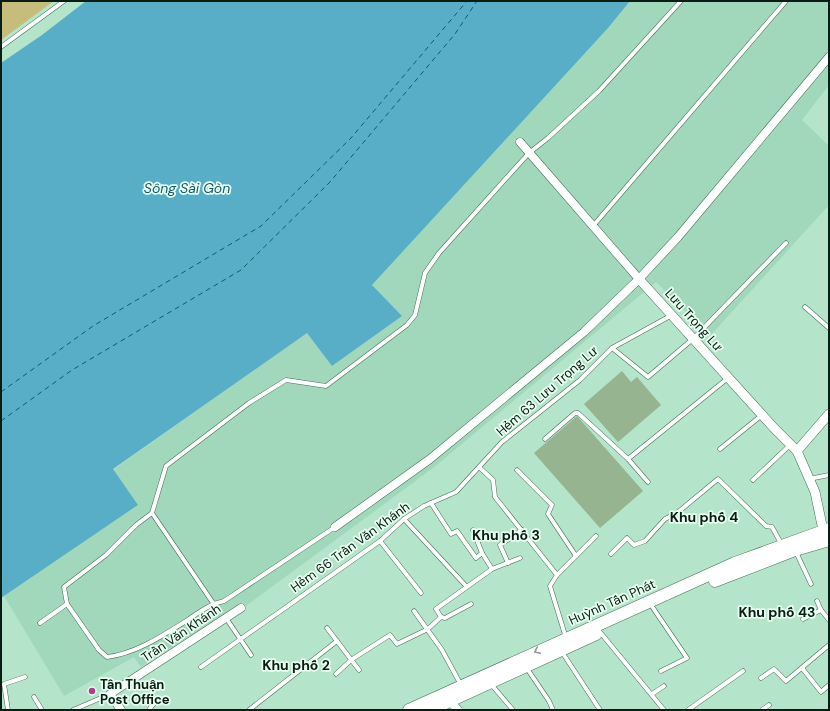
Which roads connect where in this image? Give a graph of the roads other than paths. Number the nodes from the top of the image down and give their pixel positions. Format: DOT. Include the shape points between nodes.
graph roads {
  1 [pos="64,1"];
  2 [pos="681,1"];
  3 [pos="786,1"];
  4 [pos="1,47"];
  5 [pos="829,57"];
  6 [pos="520,142"];
  7 [pos="529,153"];
  8 [pos="593,226"];
  9 [pos="786,243"];
  10 [pos="640,279"];
  11 [pos="805,307"];
  12 [pos="672,314"];
  13 [pos="829,328"];
  14 [pos="694,338"];
  15 [pos="612,348"];
  16 [pos="729,377"];
  17 [pos="829,414"];
  18 [pos="762,415"];
  19 [pos="545,439"];
  20 [pos="793,448"];
  21 [pos="720,449"];
  22 [pos="628,459"];
  23 [pos="479,467"];
  24 [pos="517,470"];
  25 [pos="829,475"];
  26 [pos="753,480"];
  27 [pos="809,480"];
  28 [pos="648,482"];
  29 [pos="456,492"];
  30 [pos="431,503"];
  31 [pos="152,513"];
  32 [pos="404,519"];
  33 [pos="335,527"];
  34 [pos="473,530"];
  35 [pos="522,530"];
  36 [pos="826,535"];
  37 [pos="596,536"];
  38 [pos="380,541"];
  39 [pos="789,545"];
  40 [pos="482,553"];
  41 [pos="611,554"];
  42 [pos="576,556"];
  43 [pos="520,558"];
  44 [pos="508,563"];
  45 [pos="492,569"];
  46 [pos="557,575"];
  47 [pos="812,584"];
  48 [pos="466,586"];
  49 [pos="422,593"];
  50 [pos="817,601"];
  51 [pos="213,603"];
  52 [pos="67,604"];
  53 [pos="471,604"];
  54 [pos="241,608"];
  55 [pos="653,608"];
  56 [pos="821,610"];
  57 [pos="414,611"];
  58 [pos="441,617"];
  59 [pos="226,618"];
  60 [pos="803,619"];
  61 [pos="829,620"];
  62 [pos="40,623"];
  63 [pos="327,628"];
  64 [pos="428,629"];
  65 [pos="598,629"];
  66 [pos="566,638"];
  67 [pos="240,639"];
  68 [pos="337,641"];
  69 [pos="829,645"];
  70 [pos="561,650"];
  71 [pos="251,655"];
  72 [pos="351,660"];
  73 [pos="201,666"];
  74 [pos="526,666"];
  75 [pos="802,668"];
  76 [pos="359,670"];
  77 [pos="660,671"];
  78 [pos="743,671"];
  79 [pos="336,674"];
  80 [pos="25,677"];
  81 [pos="761,678"];
  82 [pos="490,683"];
  83 [pos="829,685"];
  84 [pos="664,686"];
  85 [pos="468,688"];
  86 [pos="110,694"];
  87 [pos="652,694"];
  88 [pos="34,697"];
  89 [pos="1,700"];
  90 [pos="7,700"];
  91 [pos="155,702"];
  92 [pos="769,704"];
  93 [pos="454,705"];
  94 [pos="8,710"];
  95 [pos="42,710"];
  96 [pos="76,710"];
  97 [pos="121,710"];
  98 [pos="149,710"];
  99 [pos="249,710"];
  100 [pos="409,710"];
  101 [pos="430,710"];
  102 [pos="513,710"];
  103 [pos="553,710"];
  104 [pos="600,710"];
  105 [pos="664,710"];
  106 [pos="688,710"];
  107 [pos="762,710"];
  1 -- 4 [label="lane"];
  2 -- 7 [label="lane" via="599,91"];
  3 -- 8 [label="lane"];
  5 -- 10 [label="street"];
  6 -- 7 [label="street, Lưu Trọng Lư"];
  7 -- 8 [label="street, Lưu Trọng Lư"];
  7 -- 31 [label="lane" via="425,273 415,315 408,324 326,386 286,380 249,403 166,466"];
  8 -- 10 [label="street, Lưu Trọng Lư"];
  9 -- 14 [label="lane"];
  10 -- 12 [label="street, Lưu Trọng Lư"];
  10 -- 33 [label="street" via="584,332 430,459"];
  11 -- 13 [label="lane"];
  12 -- 14 [label="street, Lưu Trọng Lư"];
  12 -- 15 [label="lane"];
  14 -- 15 [label="lane, Hẻm 63 Lưu Trọng Lư" via="648,378"];
  14 -- 16 [label="street, Lưu Trọng Lư"];
  15 -- 23 [label="lane, Hẻm 63 Lưu Trọng Lư" via="580,380 502,442"];
  16 -- 18 [label="street, Lưu Trọng Lư"];
  16 -- 22 [label="lane"];
  17 -- 20 [label="street"];
  18 -- 20 [label="street, Lưu Trọng Lư"];
  18 -- 21 [label="lane"];
  19 -- 22 [label="lane" via="578,413"];
  20 -- 26 [label="lane"];
  20 -- 27 [label="street, Lưu Trọng Lư"];
  22 -- 28 [label="lane"];
  23 -- 29 [label="lane, Hẻm 63 Lưu Trọng Lư"];
  23 -- 35 [label="lane" via="493,480 495,497"];
  24 -- 42 [label="lane" via="552,505 548,514"];
  25 -- 27 [label="lane"];
  27 -- 36 [label="street, Lưu Trọng Lư" via="815,492"];
  29 -- 30 [label="lane, Hẻm 66 Trần Văn Khánh"];
  30 -- 32 [label="lane, Hẻm 66 Trần Văn Khánh"];
  30 -- 40 [label="lane" via="451,534 457,531 476,558"];
  31 -- 51 [label="lane"];
  31 -- 52 [label="lane" via="106,555 64,587"];
  32 -- 38 [label="lane, Hẻm 66 Trần Văn Khánh"];
  32 -- 48 [label="lane"];
  33 -- 51 [label="lane" via="224,601"];
  34 -- 40 [label="lane"];
  35 -- 44 [label="lane" via="500,545"];
  35 -- 46 [label="lane"];
  36 -- 39 [label="main road, Huỳnh Tấn Phát"];
  37 -- 42 [label="lane"];
  38 -- 49 [label="lane"];
  38 -- 67 [label="lane, Hẻm 66 Trần Văn Khánh"];
  39 -- 41 [label="lane" via="718,479 677,513 665,519 645,541 634,545 627,538"];
  39 -- 47 [label="lane"];
  39 -- 55 [label="main road, Huỳnh Tấn Phát" via="736,572"];
  39 -- 65 [label="main road, Huỳnh Tấn Phát" via="735,563"];
  40 -- 45 [label="lane"];
  42 -- 46 [label="lane"];
  43 -- 44 [label="lane"];
  44 -- 45 [label="lane"];
  45 -- 48 [label="lane"];
  46 -- 66 [label="lane" via="550,586"];
  48 -- 58 [label="lane" via="436,609"];
  50 -- 56 [label="lane"];
  51 -- 52 [label="lane" via="170,631 123,655 107,657 99,650"];
  52 -- 62 [label="lane"];
  53 -- 58 [label="lane" via="445,618"];
  54 -- 59 [label="street, Trần Văn Khánh"];
  55 -- 65 [label="main road, Huỳnh Tấn Phát"];
  55 -- 77 [label="lane" via="687,658"];
  56 -- 60 [label="lane"];
  56 -- 61 [label="lane"];
  57 -- 64 [label="lane"];
  58 -- 64 [label="lane"];
  59 -- 67 [label="lane"];
  59 -- 86 [label="street, Trần Văn Khánh"];
  63 -- 68 [label="lane"];
  64 -- 72 [label="lane" via="397,644 390,635"];
  64 -- 85 [label="lane"];
  65 -- 66 [label="main road, Huỳnh Tấn Phát"];
  65 -- 70 [label="main road, Huỳnh Tấn Phát"];
  65 -- 87 [label="lane"];
  66 -- 85 [label="main road, Huỳnh Tấn Phát, one-way"];
  67 -- 71 [label="lane"];
  67 -- 73 [label="lane, Hẻm 66 Trần Văn Khánh"];
  68 -- 72 [label="lane"];
  68 -- 99 [label="lane"];
  69 -- 75 [label="lane"];
  70 -- 74 [label="main road, Huỳnh Tấn Phát"];
  70 -- 104 [label="lane"];
  72 -- 76 [label="lane"];
  72 -- 79 [label="lane"];
  74 -- 82 [label="main road, Huỳnh Tấn Phát"];
  74 -- 103 [label="lane"];
  75 -- 81 [label="lane" via="786,681 774,668"];
  75 -- 83 [label="lane" via="821,692"];
  78 -- 106 [label="lane"];
  80 -- 90 [label="lane" via="4,684"];
  82 -- 85 [label="main road, Huỳnh Tấn Phát"];
  82 -- 102 [label="lane"];
  84 -- 87 [label="lane"];
  85 -- 93 [label="main road, Huỳnh Tấn Phát"];
  85 -- 100 [label="main road, Huỳnh Tấn Phát"];
  86 -- 96 [label="lane"];
  86 -- 97 [label="street"];
  87 -- 105 [label="lane"];
  88 -- 95 [label="lane"];
  89 -- 90 [label="lane"];
  90 -- 94 [label="lane"];
  91 -- 98 [label="lane"];
  92 -- 107 [label="lane"];
  93 -- 101 [label="main road, Huỳnh Tấn Phát"];
}
